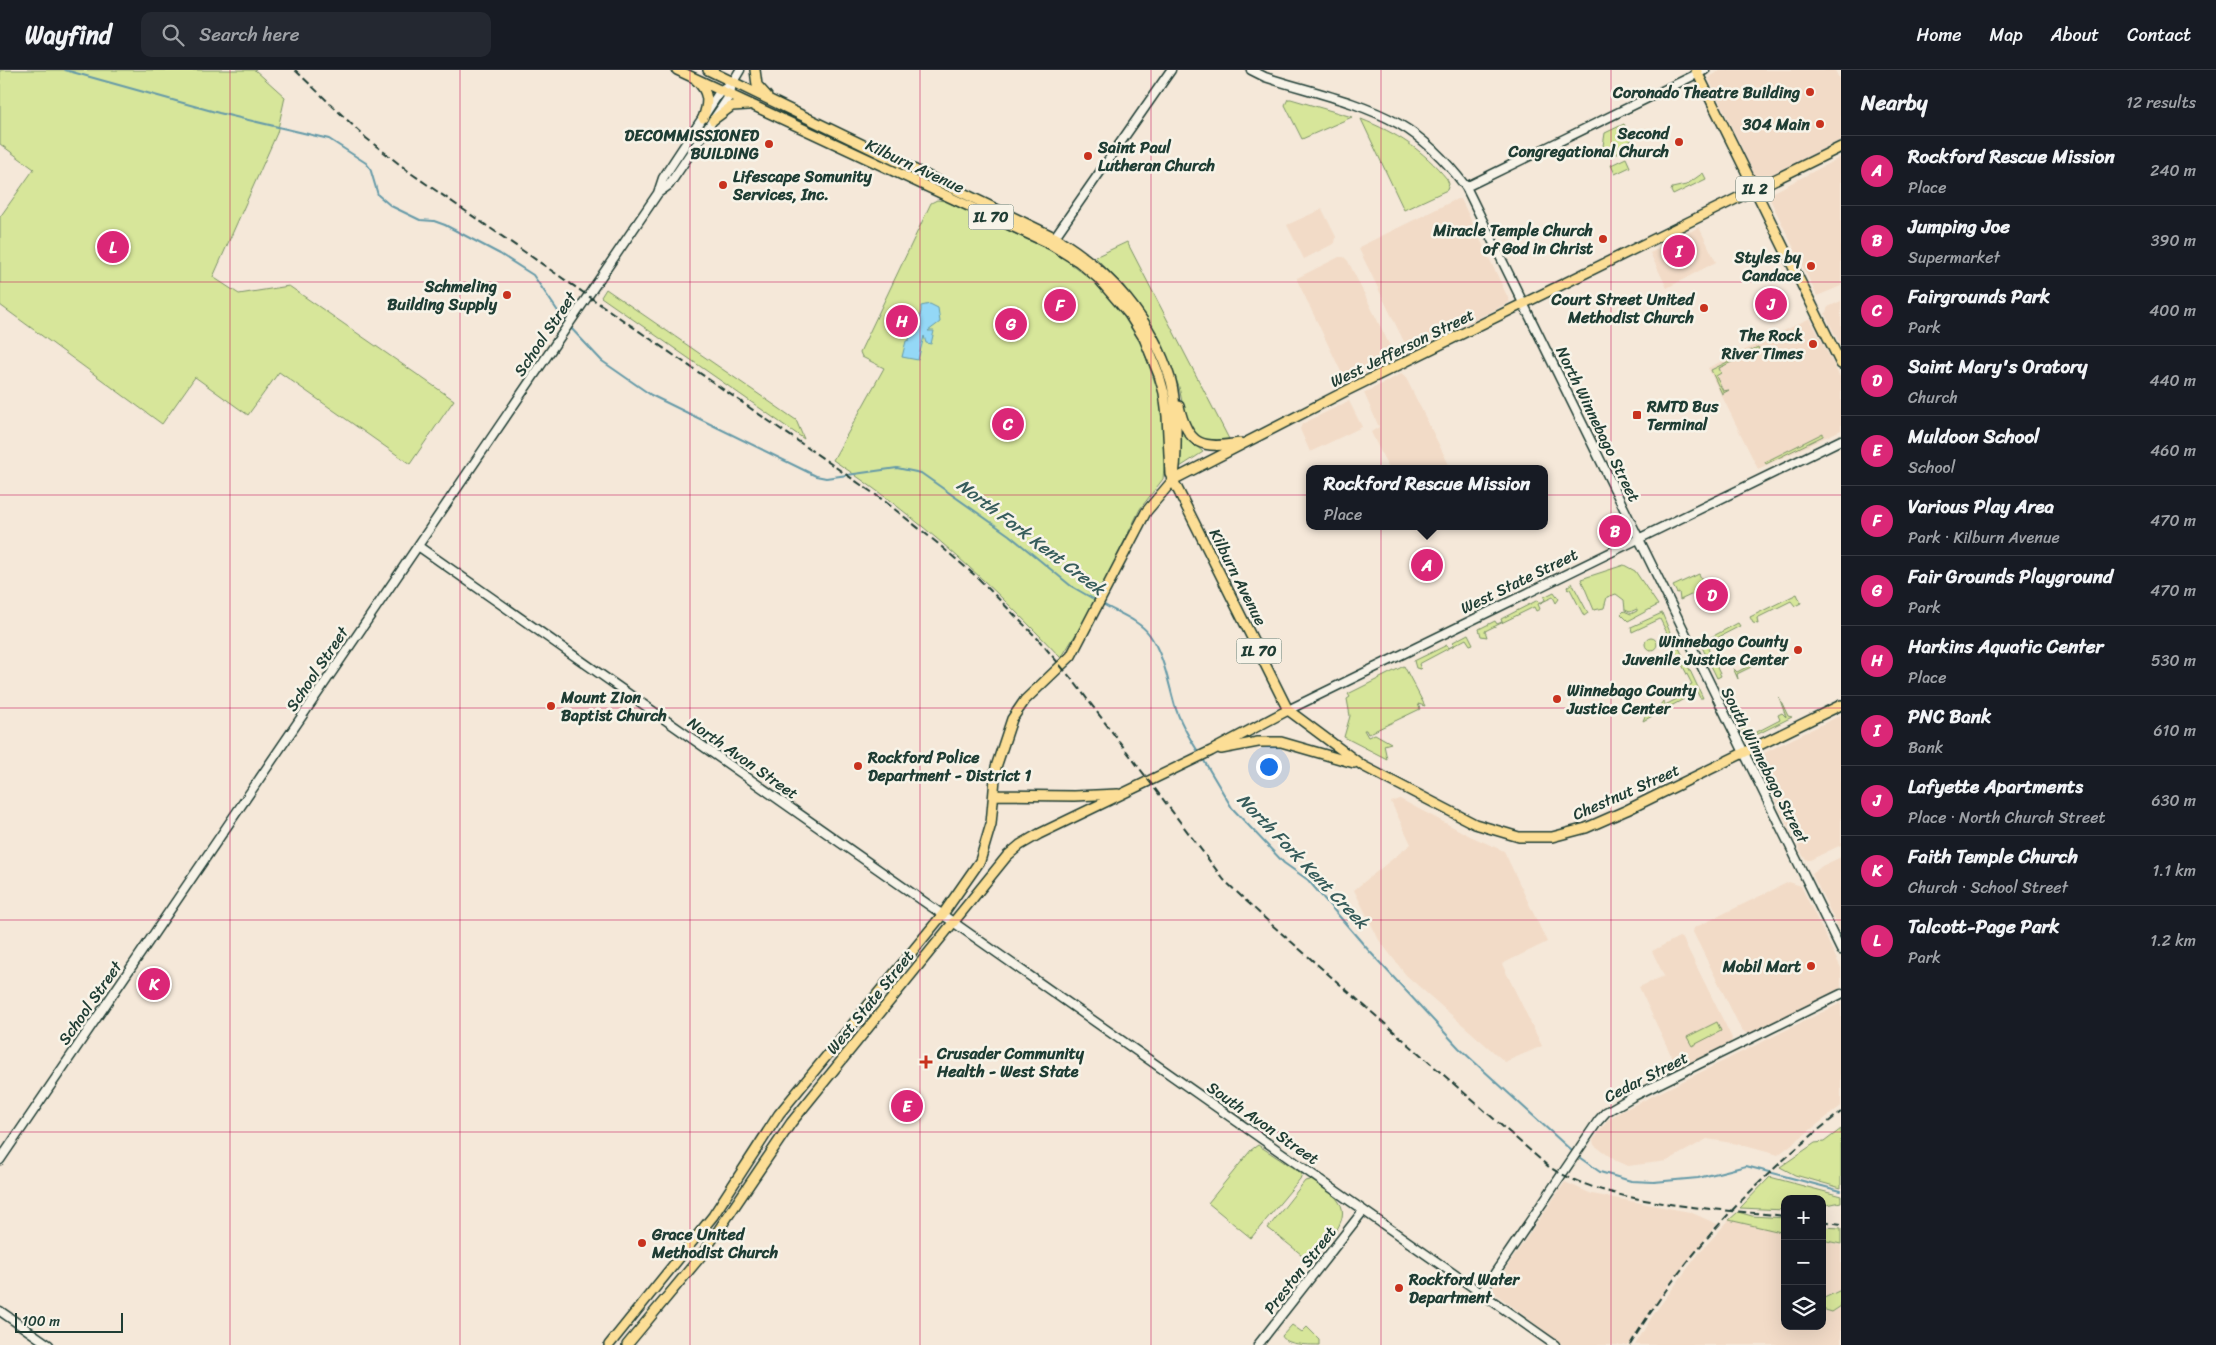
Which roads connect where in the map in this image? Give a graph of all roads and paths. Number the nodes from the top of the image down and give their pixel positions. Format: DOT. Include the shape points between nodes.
graph roads {
  1 [pos="677,70"];
  2 [pos="708,70"];
  3 [pos="740,70"];
  4 [pos="755,70"];
  5 [pos="1171,70"];
  6 [pos="1251,70"];
  7 [pos="1700,71"];
  8 [pos="692,77"];
  9 [pos="733,82"];
  10 [pos="721,90"];
  11 [pos="730,95"];
  12 [pos="773,101"];
  13 [pos="755,107"];
  14 [pos="703,118"];
  15 [pos="713,120"];
  16 [pos="1841,148"];
  17 [pos="1466,187"];
  18 [pos="1756,190"];
  19 [pos="658,193"];
  20 [pos="1052,241"];
  21 [pos="1525,304"];
  22 [pos="1841,364"];
  23 [pos="1172,383"];
  24 [pos="1841,440"];
  25 [pos="1250,441"];
  26 [pos="1173,480"];
  27 [pos="1637,539"];
  28 [pos="418,546"];
  29 [pos="1841,706"];
  30 [pos="1288,710"];
  31 [pos="1207,753"];
  32 [pos="1743,755"];
  33 [pos="1363,766"];
  34 [pos="1417,792"];
  35 [pos="1121,794"];
  36 [pos="995,795"];
  37 [pos="943,914"];
  38 [pos="955,922"];
  39 [pos="1841,950"];
  40 [pos="1841,994"];
  41 [pos="0,1160"];
  42 [pos="1363,1211"];
  43 [pos="1482,1292"];
  44 [pos="0,1311"];
  45 [pos="49,1345"];
  46 [pos="609,1345"];
  47 [pos="627,1345"];
  48 [pos="1258,1345"];
  49 [pos="1555,1345"];
  1 -- 8 [label="main road, Kilburn Avenue / IL 70"];
  2 -- 9 [label="main road, Kilburn Avenue / IL 70"];
  3 -- 9 [label="main road"];
  4 -- 12 [label="main road" via="757,85"];
  5 -- 20 [label="main road"];
  6 -- 17 [label="main road, North Winnebago Street" via="1399,124 1438,155"];
  7 -- 17 [label="main road"];
  7 -- 18 [label="main road, IL 2"];
  8 -- 10 [label="main road, Kilburn Avenue / IL 70"];
  8 -- 14 [label="main road" via="707,94"];
  9 -- 10 [label="main road"];
  9 -- 11 [label="main road, School Street"];
  9 -- 12 [label="main road, Kilburn Avenue / IL 70"];
  10 -- 11 [label="main road, Kilburn Avenue / IL 70"];
  10 -- 14 [label="main road, School Street"];
  11 -- 13 [label="main road, Kilburn Avenue / IL 70"];
  11 -- 15 [label="main road, School Street"];
  12 -- 20 [label="main road, Kilburn Avenue / IL 70"];
  13 -- 15 [label="main road" via="732,106"];
  13 -- 20 [label="main road, Kilburn Avenue / IL 70"];
  14 -- 19 [label="main road, School Street" via="664,178"];
  15 -- 19 [label="main road, School Street" via="669,184"];
  16 -- 18 [label="main road, West Jefferson Street"];
  17 -- 21 [label="main road, North Winnebago Street"];
  18 -- 21 [label="main road, West Jefferson Street"];
  18 -- 22 [label="main road, IL 2"];
  19 -- 28 [label="main road, School Street"];
  20 -- 23 [label="main road, Kilburn Avenue / IL 70" via="1090,260 1130,302 1157,345"];
  20 -- 26 [label="main road, Kilburn Avenue / IL 70" via="1098,278 1129,314 1144,338 1164,393 1168,463"];
  21 -- 25 [label="main road, West Jefferson Street"];
  21 -- 27 [label="main road, North Winnebago Street"];
  23 -- 25 [label="main road" via="1186,431 1192,438 1204,445 1216,446"];
  23 -- 26 [label="main road, Kilburn Avenue / IL 70" via="1176,438"];
  24 -- 27 [label="main road, West State Street"];
  25 -- 26 [label="main road, West Jefferson Street"];
  26 -- 30 [label="main road, Kilburn Avenue / IL 70"];
  26 -- 36 [label="main road, West Jefferson Street" via="1146,512 1071,656 1026,700 1012,719 996,767"];
  27 -- 30 [label="main road, West State Street"];
  27 -- 32 [label="main road, South Winnebago Street"];
  28 -- 37 [label="main road, North Avon Street"];
  28 -- 41 [label="main road, School Street"];
  29 -- 32 [label="main road, Chestnut Street"];
  30 -- 31 [label="main road, West State Street"];
  30 -- 33 [label="main road, Kilburn Avenue"];
  31 -- 33 [label="main road" via="1258,742 1281,742"];
  31 -- 35 [label="main road, West State Street"];
  32 -- 34 [label="main road, Chestnut Street" via="1586,828 1552,837 1519,837 1475,824"];
  32 -- 39 [label="main road, South Winnebago Street"];
  33 -- 34 [label="main road, Kilburn Avenue"];
  35 -- 36 [label="main road"];
  35 -- 38 [label="main road, West State Street" via="1020,845 1007,856"];
  36 -- 37 [label="main road, West State Street" via="991,824 980,861"];
  37 -- 38 [label="main road, North Avon Street"];
  37 -- 46 [label="main road, West State Street" via="779,1114 714,1216"];
  38 -- 42 [label="main road, South Avon Street"];
  38 -- 47 [label="main road, West State Street" via="791,1123 700,1256"];
  40 -- 43 [label="main road, Cedar Street" via="1606,1112"];
  42 -- 43 [label="main road, South Avon Street"];
  42 -- 48 [label="main road, Preston Street"];
  43 -- 49 [label="main road, South Avon Street"];
  44 -- 45 [label="main road"];
}
